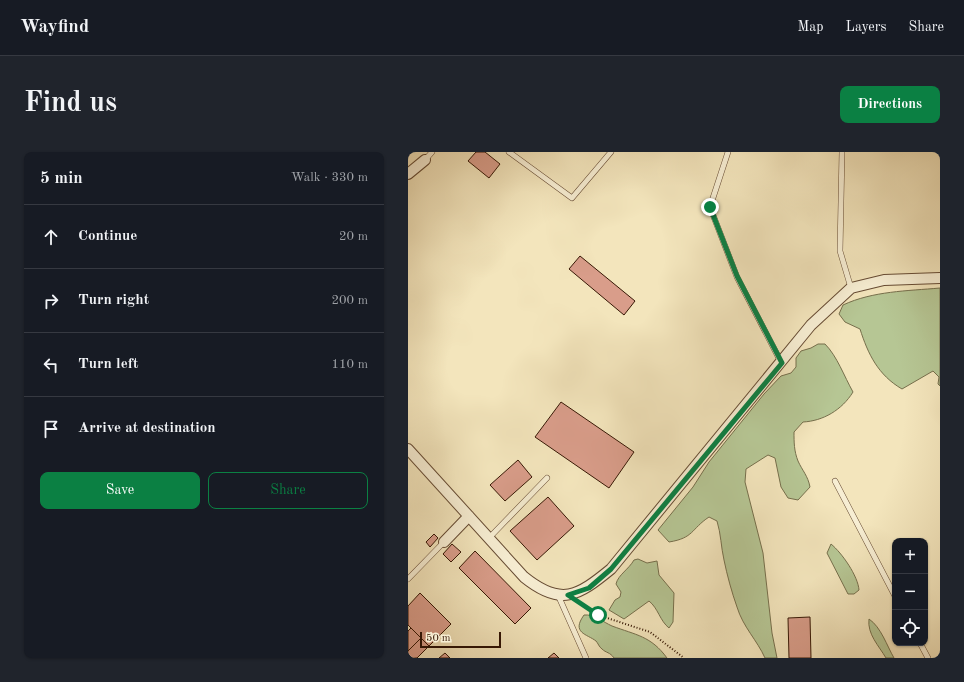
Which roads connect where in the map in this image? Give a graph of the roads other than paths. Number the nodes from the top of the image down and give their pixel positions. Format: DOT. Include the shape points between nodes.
graph roads {
  1 [pos="509,152"];
  2 [pos="611,152"];
  3 [pos="728,152"];
  4 [pos="842,152"];
  5 [pos="429,156"];
  6 [pos="408,174"];
  7 [pos="940,278"];
  8 [pos="850,288"];
  9 [pos="782,363"];
  10 [pos="408,449"];
  11 [pos="547,478"];
  12 [pos="835,481"];
  13 [pos="469,516"];
  14 [pos="489,538"];
  15 [pos="444,542"];
  16 [pos="408,579"];
  17 [pos="892,590"];
  18 [pos="563,595"];
  19 [pos="922,646"];
  20 [pos="586,658"];
  21 [pos="928,658"];
  1 -- 2 [label="lane" via="572,198"];
  3 -- 9 [label="lane" via="710,207 737,276"];
  4 -- 8 [label="lane" via="840,252"];
  5 -- 6 [label="street"];
  7 -- 8 [label="street" via="884,280"];
  8 -- 9 [label="street" via="811,325"];
  9 -- 18 [label="street" via="611,569 589,588"];
  10 -- 13 [label="street"];
  11 -- 14 [label="lane"];
  12 -- 17 [label="lane"];
  13 -- 14 [label="street"];
  13 -- 15 [label="street"];
  14 -- 18 [label="street" via="524,577 547,592"];
  15 -- 16 [label="lane"];
  18 -- 20 [label="lane"];
  19 -- 21 [label="lane"];
}
